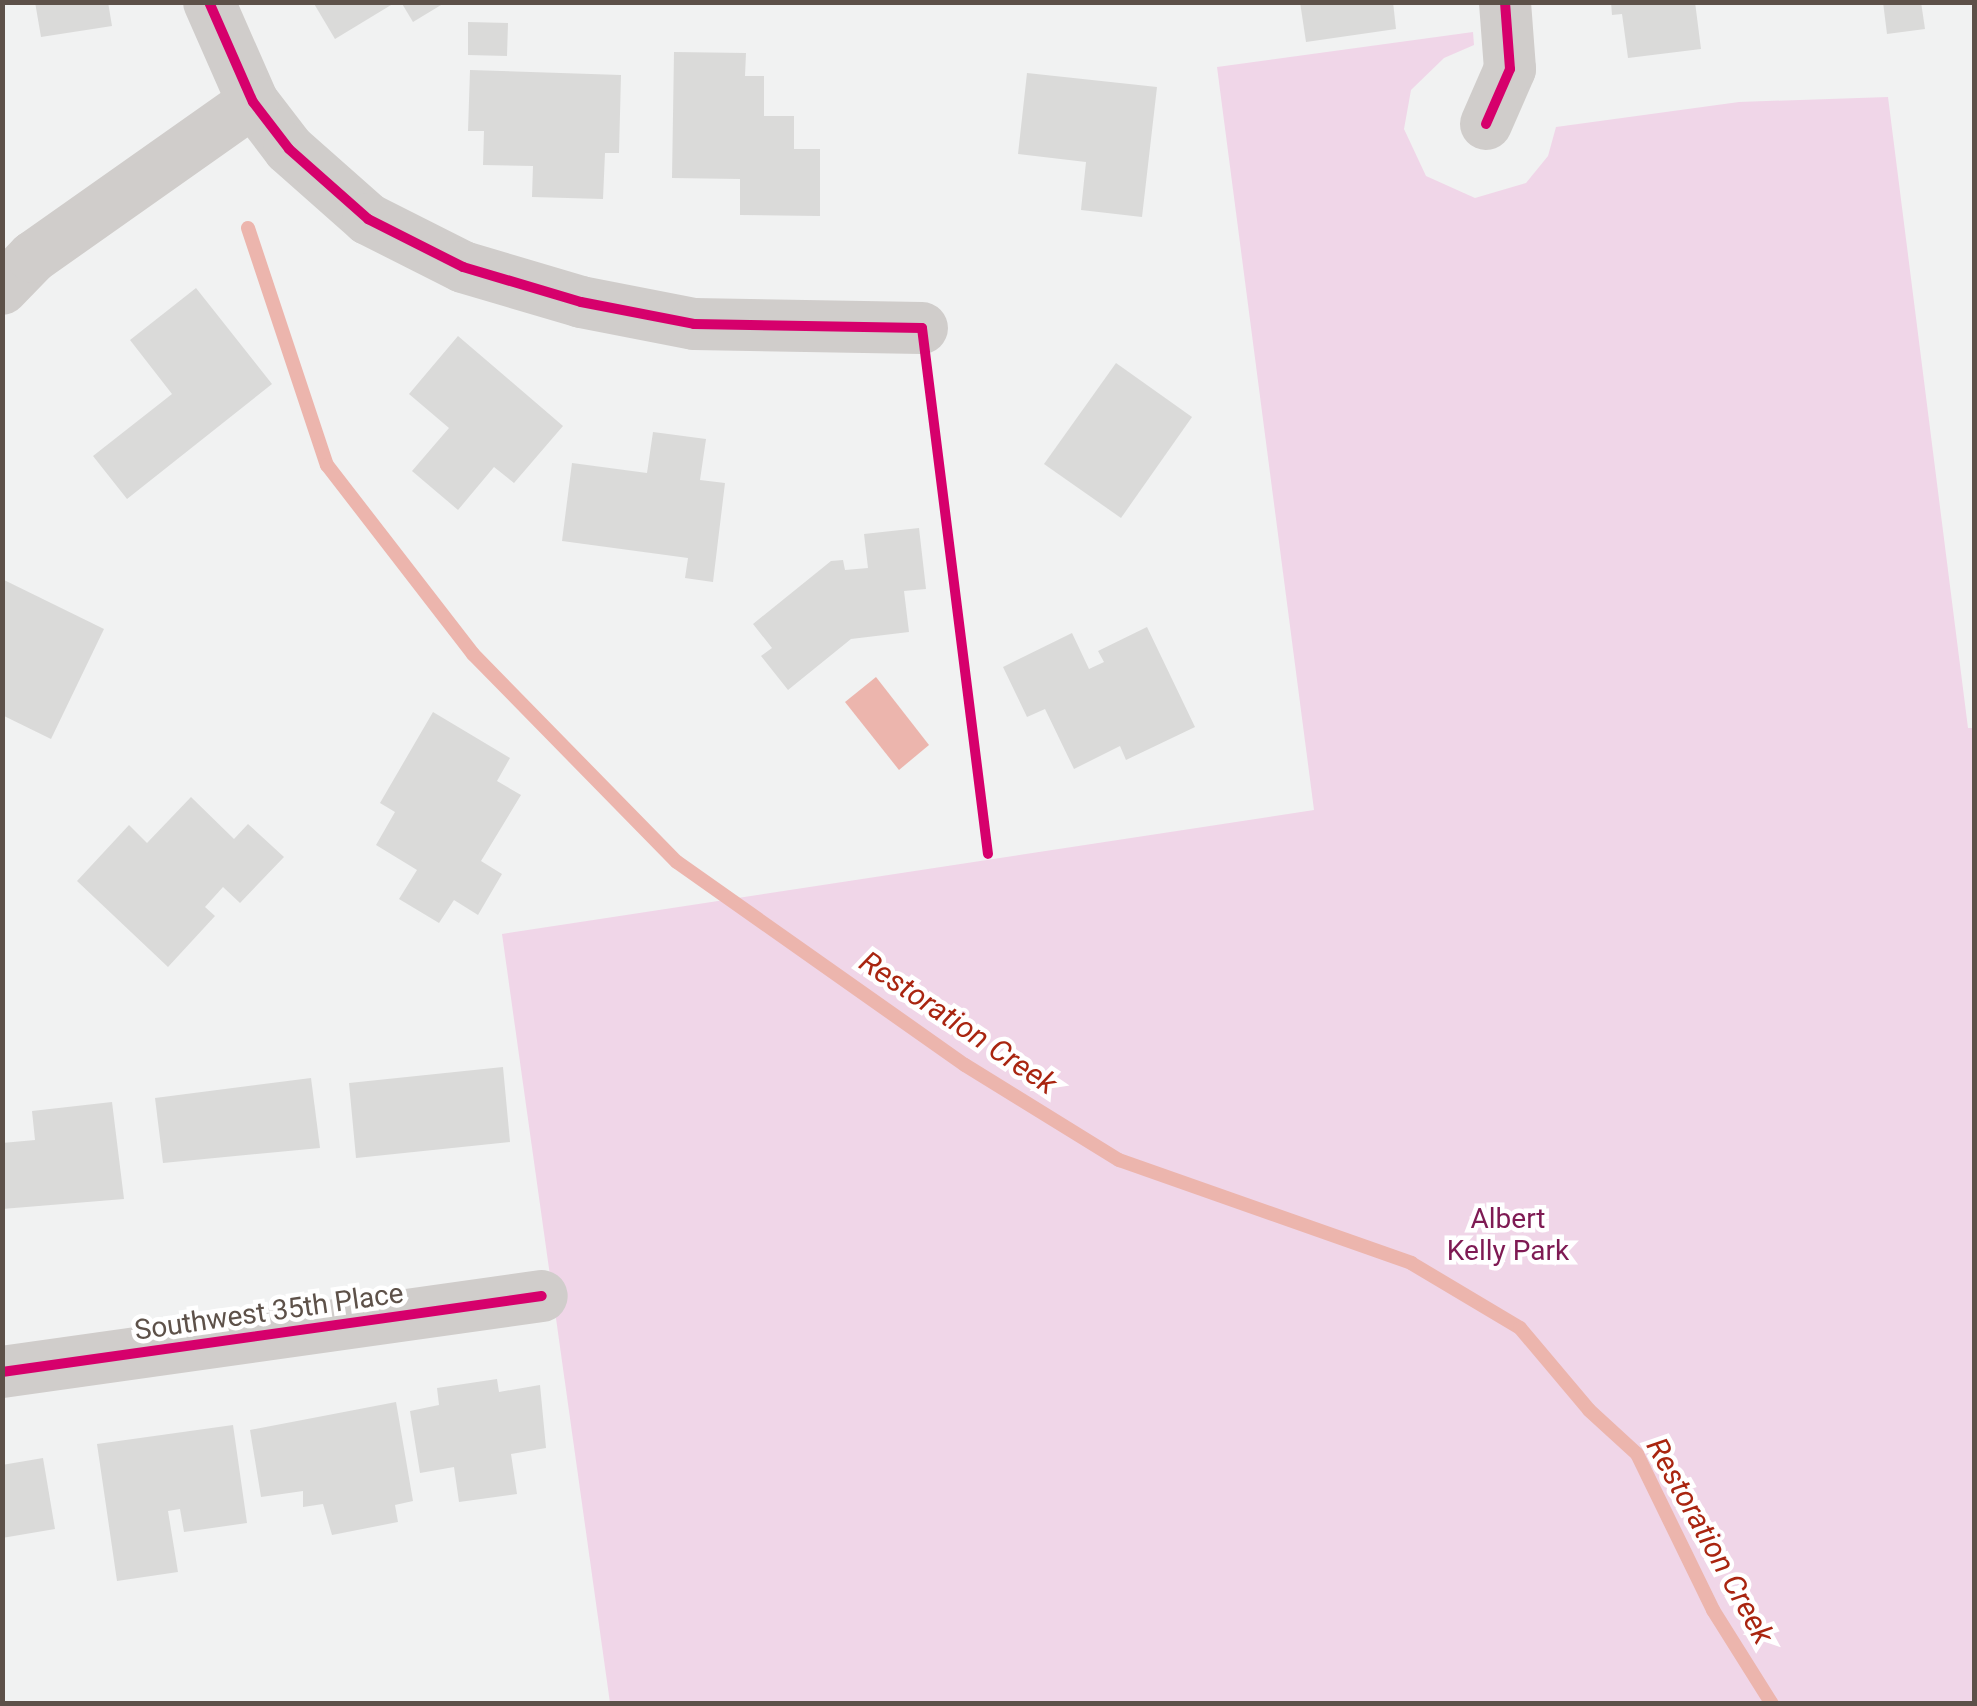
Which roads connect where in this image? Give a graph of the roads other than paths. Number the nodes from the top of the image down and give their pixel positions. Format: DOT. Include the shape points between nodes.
graph roads {
  1 [pos="209,2"];
  2 [pos="1505,2"];
  3 [pos="253,102"];
  4 [pos="1486,124"];
  5 [pos="2,289"];
  6 [pos="922,328"];
  7 [pos="542,1296"];
  8 [pos="2,1372"];
  1 -- 3 [label="street"];
  2 -- 4 [label="street" via="1510,69"];
  3 -- 5 [label="street" via="33,257"];
  3 -- 6 [label="street" via="289,149 368,219 463,267 581,302 694,324"];
  7 -- 8 [label="street, Southwest 35th Place"];
}
